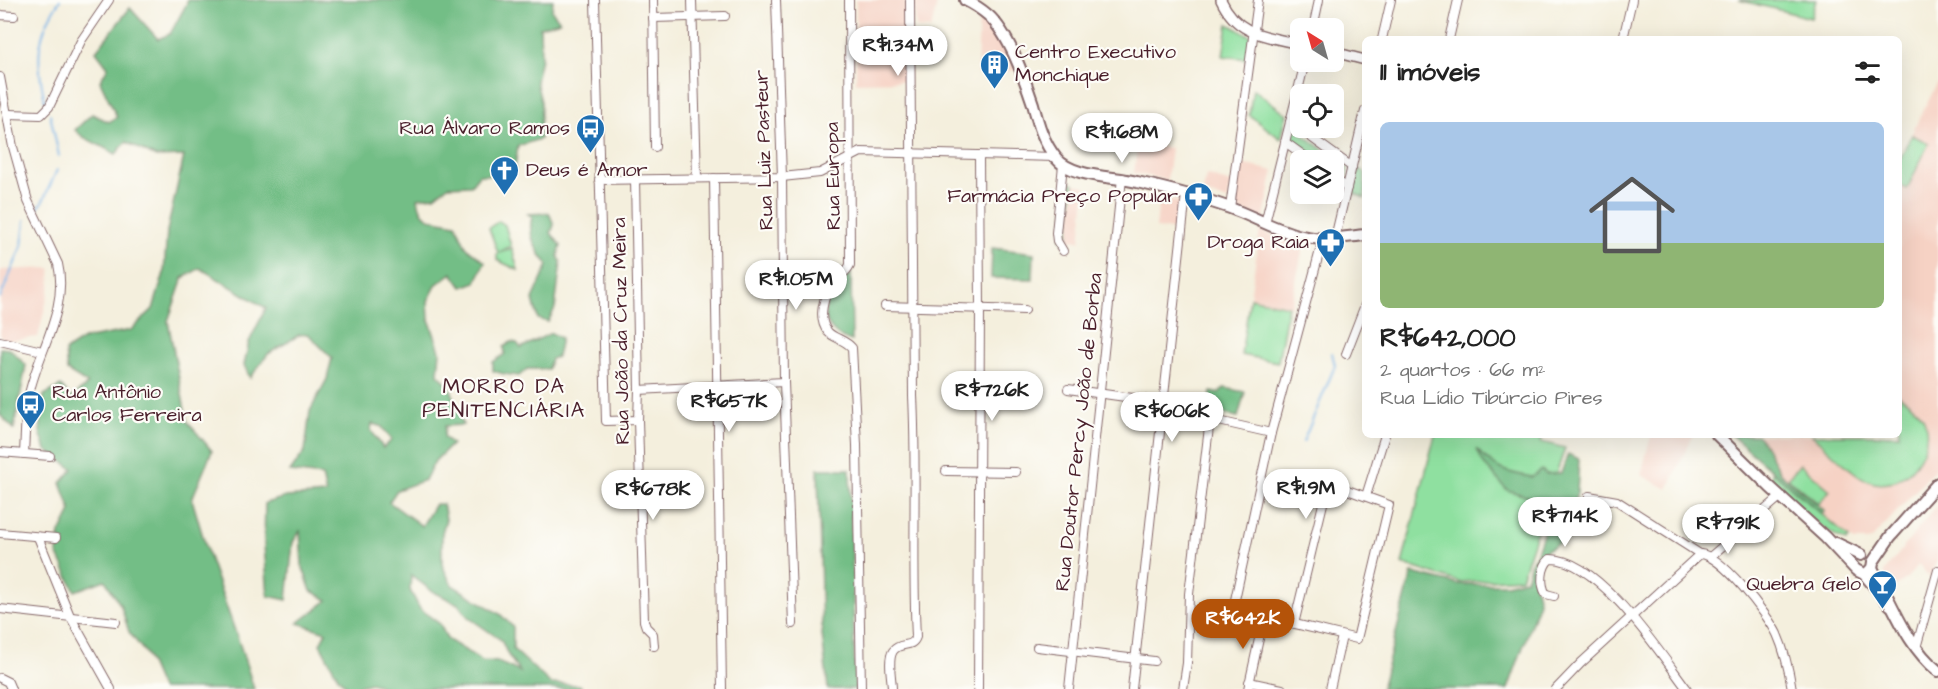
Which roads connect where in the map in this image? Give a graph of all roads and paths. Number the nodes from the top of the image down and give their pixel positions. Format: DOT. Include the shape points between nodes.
graph roads {
  1 [pos="109,0"];
  2 [pos="595,0"];
  3 [pos="653,0"];
  4 [pos="692,0"];
  5 [pos="776,0"];
  6 [pos="849,0"];
  7 [pos="910,0"];
  8 [pos="965,0"];
  9 [pos="1221,0"];
  10 [pos="1258,0"];
  11 [pos="1320,0"];
  12 [pos="1391,0"];
  13 [pos="1458,0"];
  14 [pos="1632,0"];
  15 [pos="0,15"];
  16 [pos="14,16"];
  17 [pos="725,16"];
  18 [pos="692,17"];
  19 [pos="653,18"];
  20 [pos="1316,18"];
  21 [pos="1253,33"];
  22 [pos="1383,36"];
  23 [pos="1450,36"];
  24 [pos="1624,36"];
  25 [pos="1290,42"];
  26 [pos="1344,55"];
  27 [pos="1362,59"];
  28 [pos="0,77"];
  29 [pos="8,114"];
  30 [pos="1290,122"];
  31 [pos="1362,124"];
  32 [pos="1312,138"];
  33 [pos="1285,142"];
  34 [pos="655,147"];
  35 [pos="1296,150"];
  36 [pos="912,153"];
  37 [pos="979,155"];
  38 [pos="849,157"];
  39 [pos="1059,161"];
  40 [pos="1352,167"];
  41 [pos="782,177"];
  42 [pos="697,178"];
  43 [pos="714,178"];
  44 [pos="1122,178"];
  45 [pos="635,179"];
  46 [pos="599,180"];
  47 [pos="1344,186"];
  48 [pos="1347,188"];
  49 [pos="1186,194"];
  50 [pos="1230,208"];
  51 [pos="1265,223"];
  52 [pos="1362,235"];
  53 [pos="1335,238"];
  54 [pos="1323,239"];
  55 [pos="1064,252"];
  56 [pos="885,306"];
  57 [pos="913,307"];
  58 [pos="980,309"];
  59 [pos="1025,310"];
  60 [pos="1362,313"];
  61 [pos="0,341"];
  62 [pos="42,351"];
  63 [pos="1346,354"];
  64 [pos="784,382"];
  65 [pos="716,386"];
  66 [pos="639,390"];
  67 [pos="1068,390"];
  68 [pos="1099,394"];
  69 [pos="1163,403"];
  70 [pos="1190,406"];
  71 [pos="638,420"];
  72 [pos="1271,434"];
  73 [pos="1384,438"];
  74 [pos="1720,438"];
  75 [pos="0,452"];
  76 [pos="24,454"];
  77 [pos="50,456"];
  78 [pos="946,471"];
  79 [pos="979,472"];
  80 [pos="1016,472"];
  81 [pos="1938,483"];
  82 [pos="1366,496"];
  83 [pos="1589,496"];
  84 [pos="1780,497"];
  85 [pos="0,533"];
  86 [pos="38,537"];
  87 [pos="1825,537"];
  88 [pos="56,538"];
  89 [pos="1700,554"];
  90 [pos="1710,557"];
  91 [pos="1867,563"];
  92 [pos="1938,570"];
  93 [pos="1554,596"];
  94 [pos="0,609"];
  95 [pos="70,616"];
  96 [pos="1264,616"];
  97 [pos="1633,616"];
  98 [pos="116,622"];
  99 [pos="793,624"];
  100 [pos="1294,624"];
  101 [pos="1342,636"];
  102 [pos="654,646"];
  103 [pos="1037,647"];
  104 [pos="1916,648"];
  105 [pos="1073,651"];
  106 [pos="1136,658"];
  107 [pos="1154,661"];
  108 [pos="1938,671"];
  109 [pos="0,678"];
  110 [pos="1249,685"];
  111 [pos="11,689"];
  112 [pos="111,689"];
  113 [pos="722,689"];
  114 [pos="861,689"];
  115 [pos="892,689"];
  116 [pos="978,689"];
  117 [pos="1069,689"];
  118 [pos="1132,689"];
  119 [pos="1183,689"];
  120 [pos="1282,689"];
  121 [pos="1330,689"];
  122 [pos="1556,689"];
  123 [pos="1687,689"];
  124 [pos="1792,689"];
  1 -- 29 [label="street" via="81,41 49,107 41,115"];
  2 -- 46 [label="street"];
  3 -- 19 [label="street"];
  4 -- 18 [label="street"];
  5 -- 41 [label="street, Rua Luiz Pasteur"];
  6 -- 38 [label="street, Rua Europa"];
  7 -- 36 [label="street"];
  8 -- 39 [label="main road" via="995,22 1021,71 1045,142"];
  9 -- 21 [label="street" via="1237,23"];
  10 -- 21 [label="street"];
  11 -- 20 [label="street"];
  12 -- 22 [label="street"];
  13 -- 23 [label="street"];
  14 -- 24 [label="street"];
  15 -- 16 [label="street"];
  17 -- 18 [label="street"];
  18 -- 19 [label="street"];
  18 -- 42 [label="street"];
  19 -- 34 [label="street"];
  21 -- 25 [label="street"];
  21 -- 50 [label="street"];
  26 -- 27 [label="street"];
  28 -- 29 [label="street"];
  29 -- 62 [label="street" via="28,201 60,274 58,302"];
  30 -- 33 [label="street"];
  31 -- 40 [label="street"];
  32 -- 40 [label="street"];
  33 -- 35 [label="street"];
  33 -- 51 [label="street"];
  36 -- 37 [label="street"];
  36 -- 38 [label="street" via="861,152"];
  36 -- 57 [label="street"];
  37 -- 39 [label="street"];
  37 -- 58 [label="street"];
  38 -- 41 [label="street" via="820,173"];
  38 -- 114 [label="street, Rua Europa" via="850,265 829,289 822,316 828,331 852,348"];
  39 -- 44 [label="main road" via="1084,173"];
  39 -- 55 [label="street" via="1056,233"];
  40 -- 48 [label="street"];
  41 -- 43 [label="street"];
  41 -- 64 [label="street, Rua Luiz Pasteur"];
  42 -- 43 [label="street"];
  42 -- 45 [label="street"];
  43 -- 65 [label="street"];
  44 -- 49 [label="main road"];
  44 -- 68 [label="street, Rua Doutor Percy João de Borba"];
  45 -- 46 [label="street"];
  45 -- 66 [label="street, Rua João da Cruz Meira"];
  46 -- 71 [label="street" via="606,421"];
  47 -- 48 [label="street"];
  48 -- 53 [label="street"];
  49 -- 50 [label="main road"];
  49 -- 69 [label="street"];
  50 -- 51 [label="main road"];
  51 -- 54 [label="main road" via="1292,234"];
  52 -- 53 [label="main road"];
  53 -- 54 [label="main road"];
  54 -- 72 [label="street"];
  56 -- 57 [label="street"];
  57 -- 58 [label="street"];
  57 -- 115 [label="street" via="916,637 915,642 893,650"];
  58 -- 59 [label="street"];
  58 -- 79 [label="street"];
  60 -- 63 [label="street"];
  61 -- 62 [label="street"];
  62 -- 76 [label="street" via="28,399"];
  64 -- 65 [label="street"];
  64 -- 99 [label="street, Rua Luiz Pasteur"];
  65 -- 66 [label="street"];
  65 -- 113 [label="street"];
  66 -- 71 [label="street, Rua João da Cruz Meira"];
  67 -- 68 [label="street"];
  68 -- 69 [label="street"];
  68 -- 105 [label="street, Rua Doutor Percy João de Borba"];
  69 -- 70 [label="street"];
  69 -- 106 [label="street"];
  71 -- 102 [label="street, Rua João da Cruz Meira" via="644,616 646,627 654,634"];
  72 -- 96 [label="street" via="1233,609"];
  72 -- 119 [label="street" via="1210,419 1189,594"];
  73 -- 82 [label="street"];
  74 -- 84 [label="main road"];
  75 -- 76 [label="street"];
  76 -- 77 [label="street"];
  78 -- 79 [label="street"];
  79 -- 80 [label="street"];
  79 -- 116 [label="street"];
  81 -- 91 [label="main road"];
  82 -- 100 [label="street" via="1328,483"];
  82 -- 101 [label="street" via="1389,505 1357,639"];
  83 -- 89 [label="street" via="1617,501"];
  84 -- 87 [label="main road"];
  84 -- 90 [label="street"];
  85 -- 86 [label="street"];
  86 -- 88 [label="street"];
  86 -- 95 [label="street"];
  87 -- 91 [label="main road"];
  87 -- 91 [label="main road" via="1860,573"];
  89 -- 90 [label="street"];
  89 -- 97 [label="street"];
  90 -- 124 [label="street" via="1750,595 1771,624 1787,662"];
  91 -- 104 [label="main road"];
  92 -- 104 [label="street"];
  93 -- 97 [label="street" via="1543,589 1543,568 1550,559 1585,572"];
  94 -- 95 [label="street"];
  95 -- 98 [label="street"];
  95 -- 112 [label="street"];
  96 -- 100 [label="street"];
  96 -- 110 [label="street"];
  97 -- 122 [label="street"];
  97 -- 123 [label="street"];
  100 -- 101 [label="street"];
  101 -- 121 [label="street"];
  103 -- 105 [label="street"];
  104 -- 108 [label="main road"];
  105 -- 106 [label="street"];
  105 -- 117 [label="street, Rua Doutor Percy João de Borba"];
  106 -- 107 [label="street"];
  106 -- 118 [label="street"];
  109 -- 111 [label="street"];
  110 -- 120 [label="street"];
}
